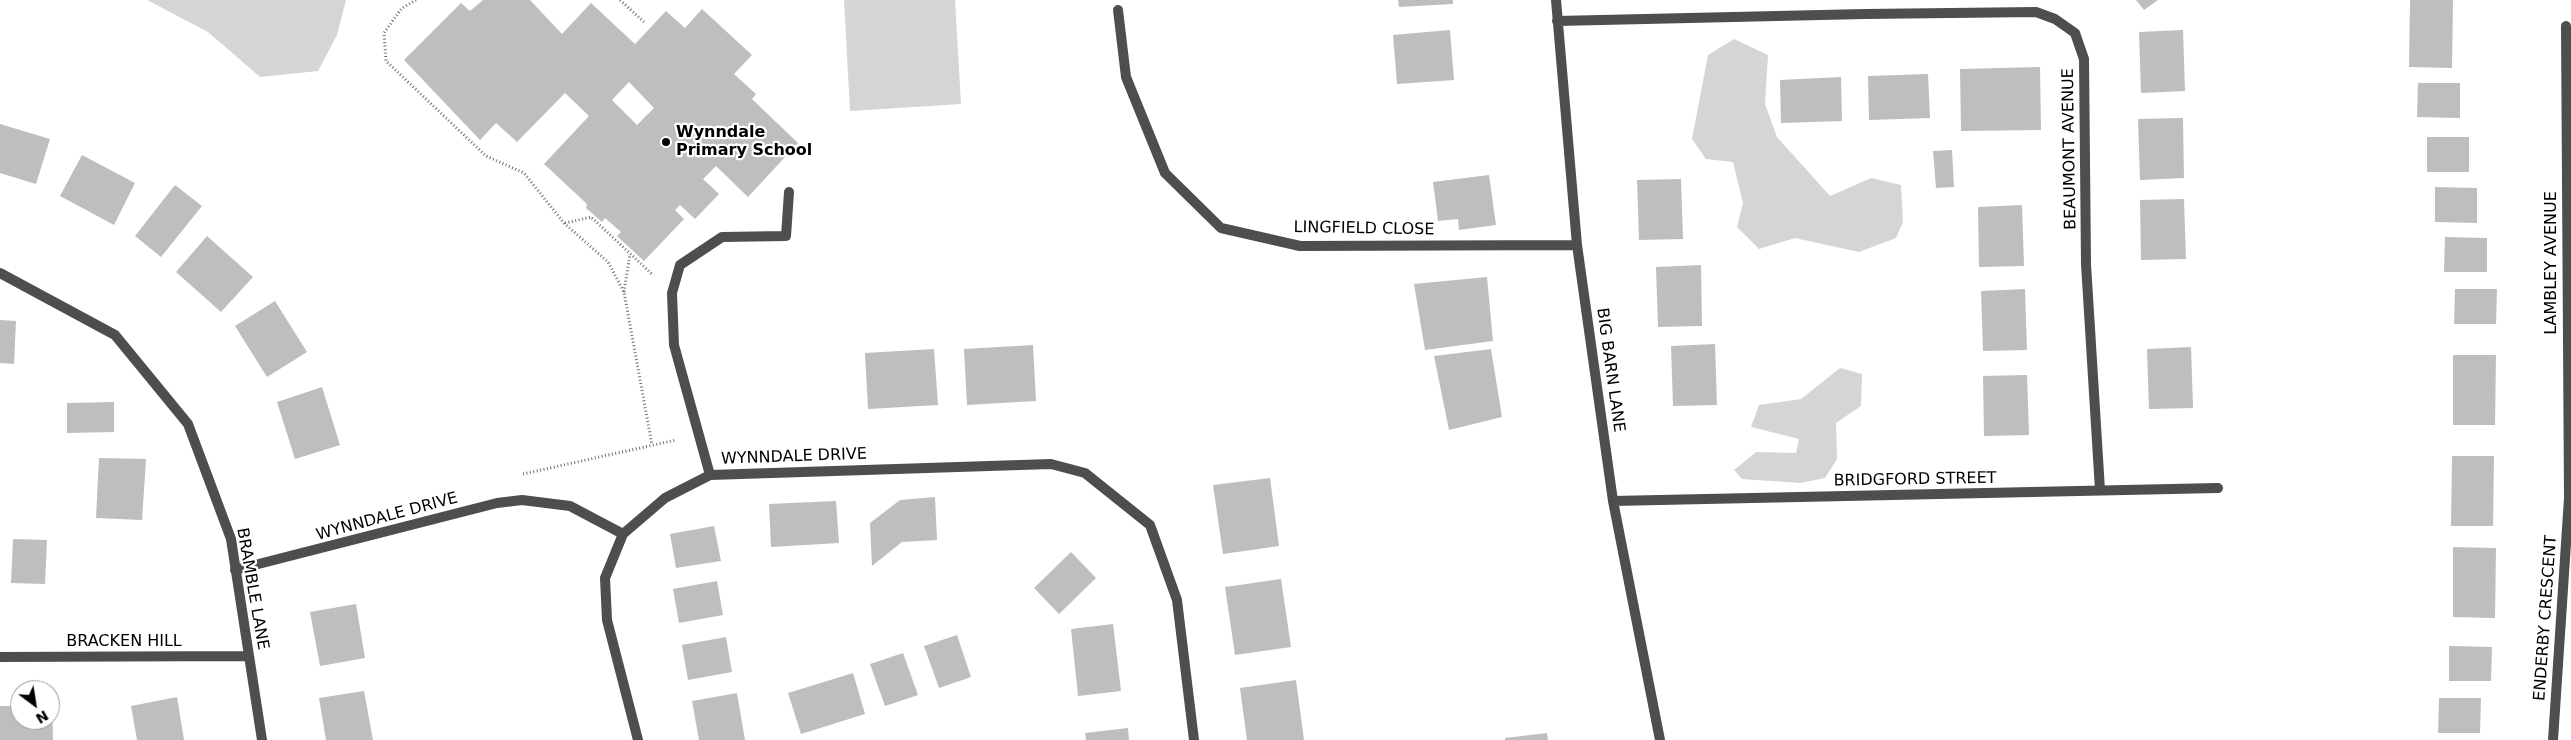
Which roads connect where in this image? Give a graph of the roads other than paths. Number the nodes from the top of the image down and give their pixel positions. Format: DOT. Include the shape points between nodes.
graph roads {
  1 [pos="1556,0"];
  2 [pos="1118,10"];
  3 [pos="1557,21"];
  4 [pos="2566,26"];
  5 [pos="789,192"];
  6 [pos="1577,245"];
  7 [pos="0,274"];
  8 [pos="710,475"];
  9 [pos="2218,488"];
  10 [pos="2100,490"];
  11 [pos="2570,498"];
  12 [pos="1613,501"];
  13 [pos="623,534"];
  14 [pos="235,570"];
  15 [pos="248,656"];
  16 [pos="0,657"];
  17 [pos="262,740"];
  18 [pos="638,740"];
  19 [pos="1194,740"];
  20 [pos="1660,740"];
  21 [pos="2553,740"];
  1 -- 3 [label="street, BIG BARN LANE"];
  2 -- 6 [label="street, LINGFIELD CLOSE" via="1126,78 1165,173 1221,228 1300,246"];
  3 -- 6 [label="street, BIG BARN LANE"];
  3 -- 10 [label="street, BEAUMONT AVENUE" via="2036,12 2055,19 2075,33 2084,59 2086,264"];
  4 -- 11 [label="street, LAMBLEY AVENUE"];
  5 -- 8 [label="street" via="786,236 722,237 680,265 672,293 674,345"];
  6 -- 12 [label="street, BIG BARN LANE"];
  7 -- 14 [label="street, BRAMBLE LANE" via="115,334 188,424 231,539"];
  8 -- 13 [label="street, WYNNDALE DRIVE" via="665,498"];
  8 -- 19 [label="street, WYNNDALE DRIVE" via="1051,464 1085,473 1150,525 1177,600"];
  9 -- 10 [label="street, BRIDGFORD STREET"];
  10 -- 12 [label="street, BRIDGFORD STREET"];
  11 -- 21 [label="street, ENDERBY CRESCENT"];
  12 -- 20 [label="street, BIG BARN LANE"];
  13 -- 14 [label="street, WYNNDALE DRIVE" via="570,506 522,500 497,503"];
  13 -- 18 [label="street" via="606,578 607,620"];
  14 -- 15 [label="street, BRAMBLE LANE"];
  15 -- 16 [label="street, BRACKEN HILL"];
  15 -- 17 [label="street, BRAMBLE LANE"];
}
